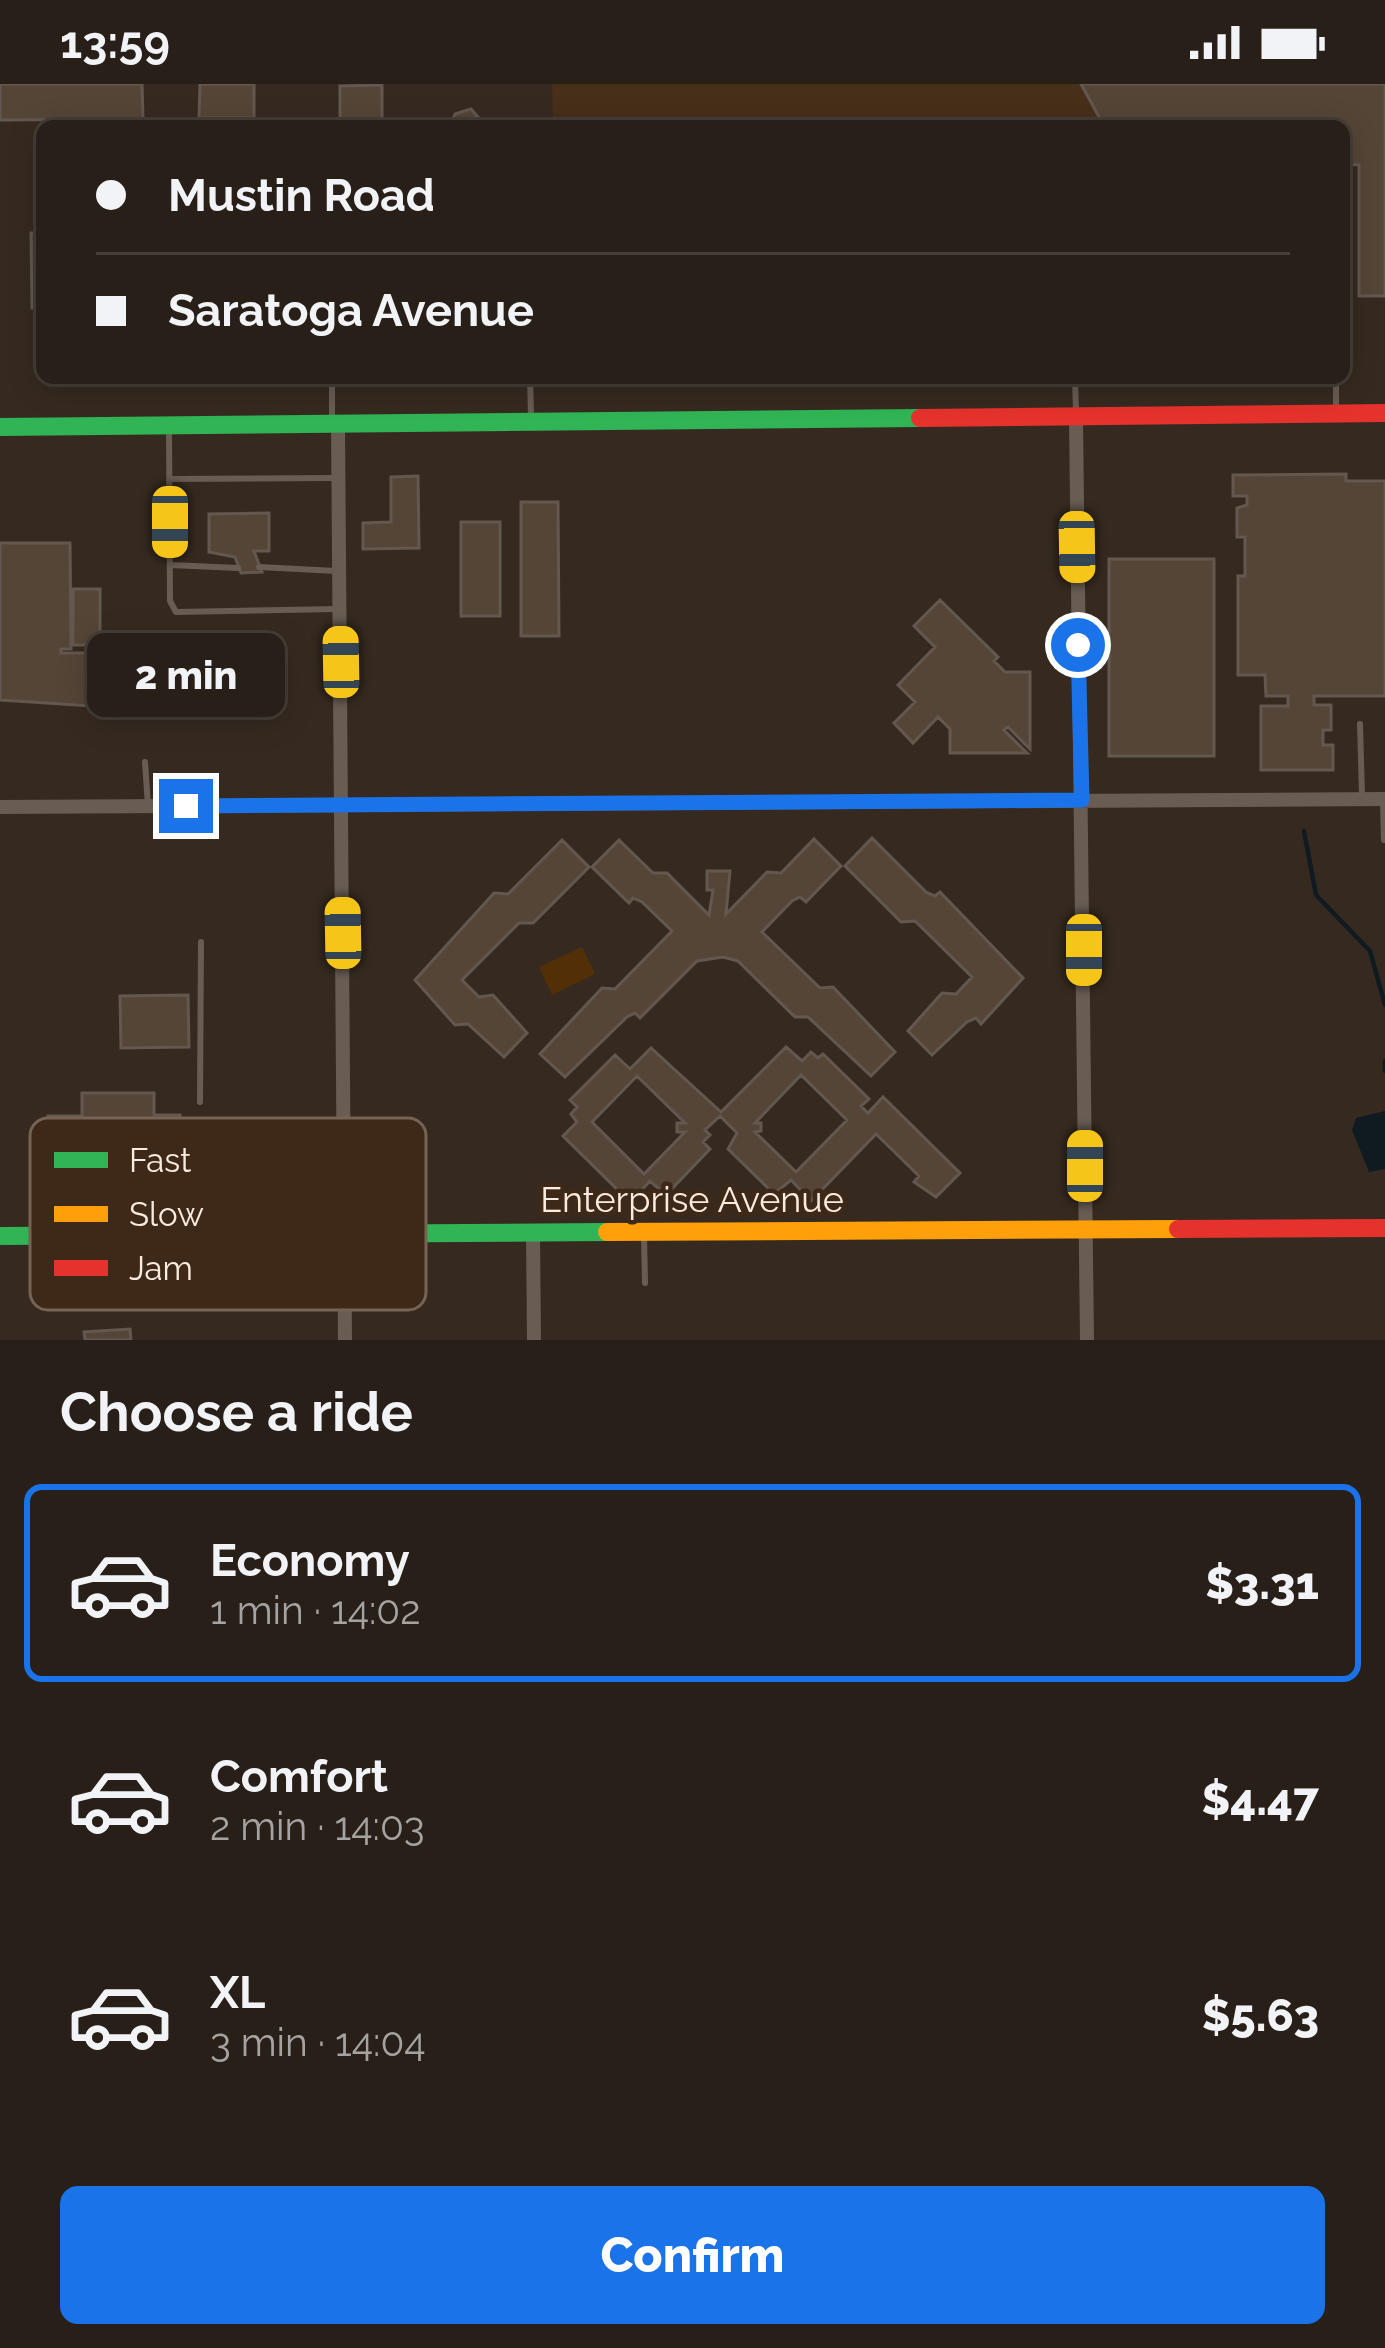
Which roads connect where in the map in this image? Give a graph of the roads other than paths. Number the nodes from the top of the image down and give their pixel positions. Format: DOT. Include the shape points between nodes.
graph roads {
  1 [pos="332,384"];
  2 [pos="530,384"];
  3 [pos="1075,384"];
  4 [pos="1336,384"];
  5 [pos="1385,412"];
  6 [pos="1336,413"];
  7 [pos="1076,418"];
  8 [pos="531,422"];
  9 [pos="335,424"];
  10 [pos="169,425"];
  11 [pos="0,427"];
  12 [pos="170,478"];
  13 [pos="339,478"];
  14 [pos="170,565"];
  15 [pos="259,567"];
  16 [pos="238,568"];
  17 [pos="340,571"];
  18 [pos="340,609"];
  19 [pos="1360,724"];
  20 [pos="145,762"];
  21 [pos="1362,799"];
  22 [pos="1384,799"];
  23 [pos="1082,800"];
  24 [pos="341,805"];
  25 [pos="148,806"];
  26 [pos="0,807"];
  27 [pos="1384,840"];
  28 [pos="201,941"];
  29 [pos="200,1102"];
  30 [pos="343,1118"];
  31 [pos="1385,1228"];
  32 [pos="1086,1230"];
  33 [pos="533,1233"];
  34 [pos="644,1233"];
  35 [pos="426,1234"];
  36 [pos="0,1237"];
  37 [pos="30,1237"];
  38 [pos="645,1283"];
  39 [pos="345,1310"];
  40 [pos="345,1340"];
  41 [pos="534,1340"];
  42 [pos="1087,1340"];
  1 -- 9 [label="lane"];
  2 -- 8 [label="lane"];
  3 -- 7 [label="lane"];
  4 -- 6 [label="lane"];
  5 -- 6 [label="street"];
  6 -- 7 [label="street"];
  7 -- 8 [label="street"];
  7 -- 23 [label="street"];
  8 -- 9 [label="street"];
  9 -- 10 [label="street"];
  9 -- 13 [label="street"];
  10 -- 11 [label="street"];
  10 -- 12 [label="lane"];
  12 -- 13 [label="lane"];
  12 -- 14 [label="lane"];
  13 -- 17 [label="street"];
  14 -- 16 [label="lane"];
  14 -- 18 [label="lane" via="176,612"];
  15 -- 17 [label="lane"];
  17 -- 18 [label="street"];
  18 -- 24 [label="street"];
  19 -- 21 [label="lane"];
  20 -- 25 [label="lane"];
  21 -- 22 [label="street"];
  21 -- 23 [label="street"];
  22 -- 27 [label="lane"];
  23 -- 24 [label="street"];
  23 -- 32 [label="street"];
  24 -- 25 [label="street"];
  24 -- 30 [label="street"];
  25 -- 26 [label="street"];
  28 -- 29 [label="lane"];
  31 -- 32 [label="street, Enterprise Avenue"];
  32 -- 34 [label="street, Enterprise Avenue"];
  32 -- 42 [label="street"];
  33 -- 34 [label="street, Enterprise Avenue"];
  33 -- 35 [label="street, Enterprise Avenue"];
  33 -- 41 [label="street"];
  34 -- 38 [label="lane"];
  36 -- 37 [label="street, Enterprise Avenue"];
  39 -- 40 [label="street"];
}
